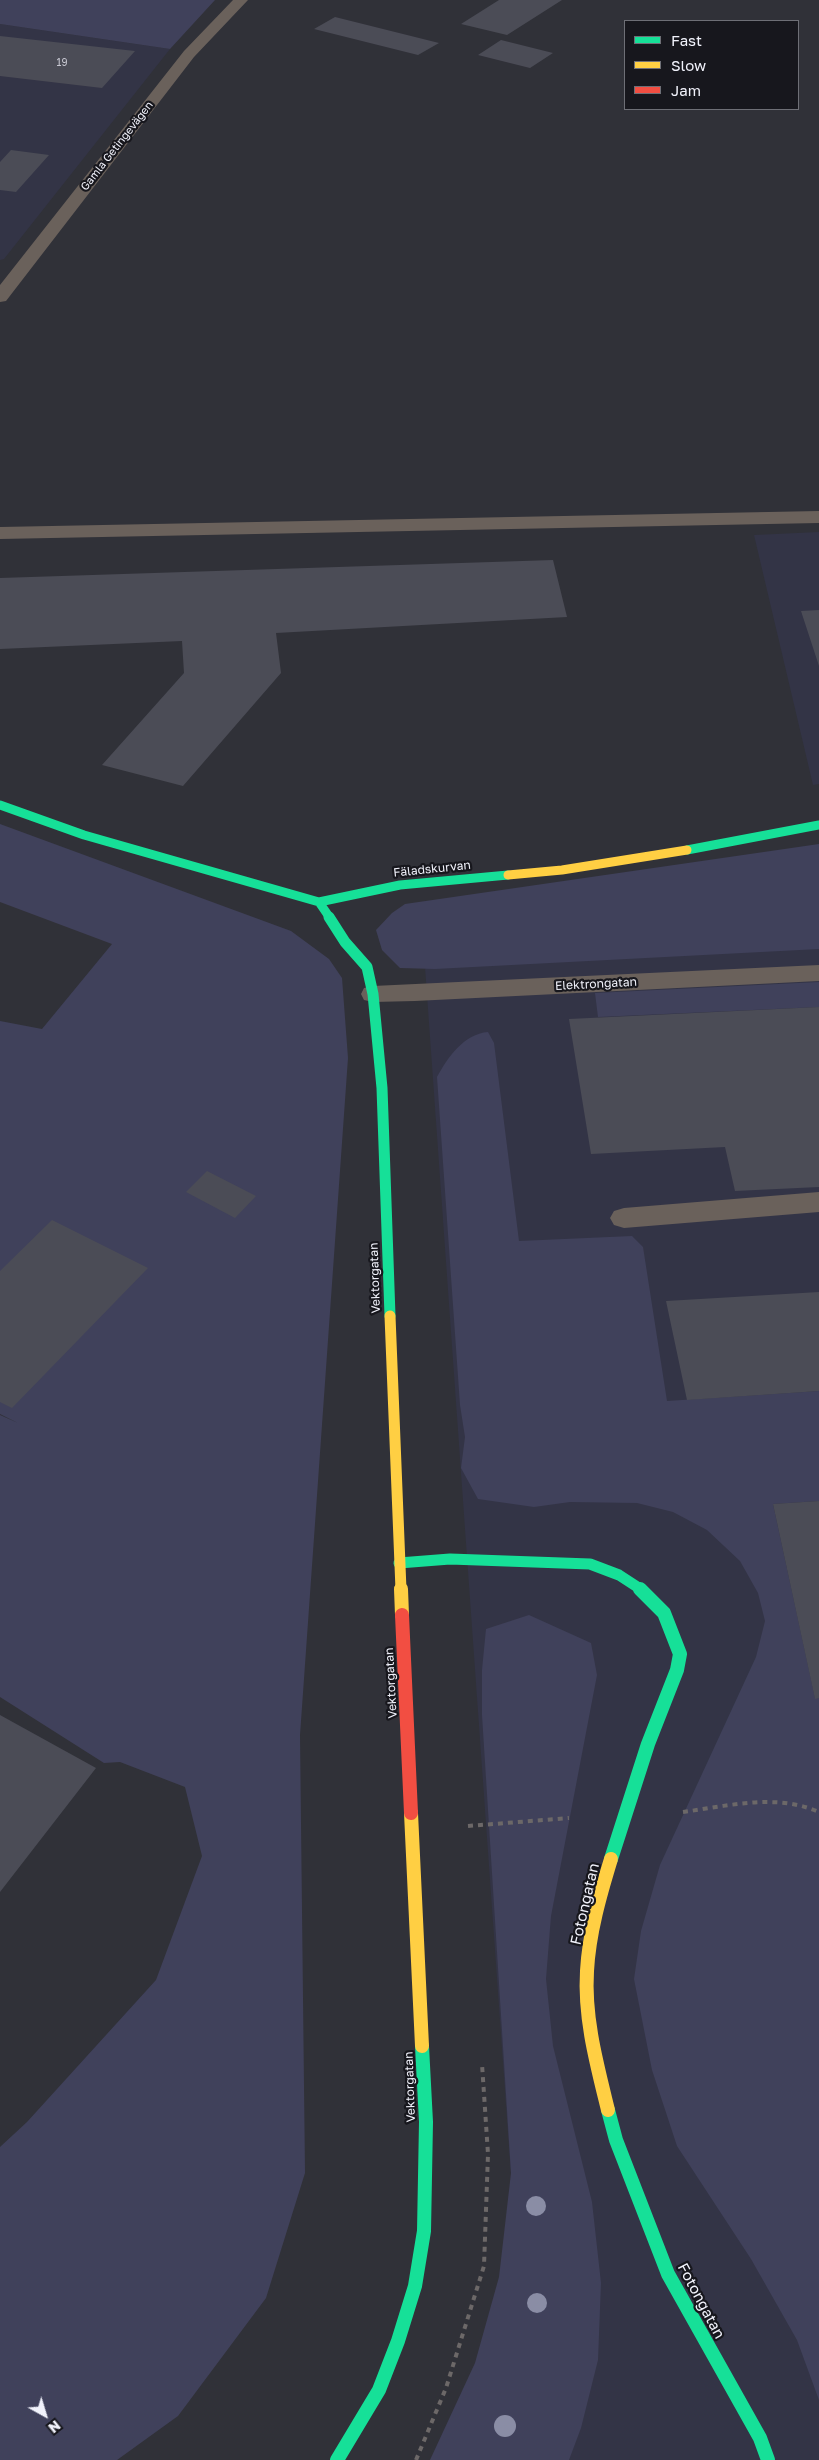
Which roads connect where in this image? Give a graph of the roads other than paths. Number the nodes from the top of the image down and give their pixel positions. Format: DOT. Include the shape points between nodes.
graph roads {
  1 [pos="240,0"];
  2 [pos="2,291"];
  3 [pos="819,517"];
  4 [pos="0,533"];
  5 [pos="0,805"];
  6 [pos="819,826"];
  7 [pos="319,902"];
  8 [pos="819,972"];
  9 [pos="372,994"];
  10 [pos="819,1202"];
  11 [pos="624,1218"];
  12 [pos="399,1563"];
  13 [pos="337,2460"];
  14 [pos="768,2460"];
  1 -- 2 [label="street, Gamla Getingevägen" via="189,54"];
  3 -- 4 [label="street"];
  5 -- 7 [label="street, Fäladskurvan" via="84,835"];
  6 -- 7 [label="street, Fäladskurvan" via="562,870 400,885"];
  7 -- 9 [label="street, Vektorgatan" via="367,968"];
  8 -- 9 [label="street, Elektrongatan"];
  9 -- 12 [label="street, Vektorgatan" via="382,1088"];
  10 -- 11 [label="street"];
  12 -- 13 [label="street, Vektorgatan" via="426,2122 424,2231 415,2286 398,2341 379,2390"];
  12 -- 14 [label="street, Fotongatan" via="450,1559 590,1564 619,1575 642,1590 664,1613 680,1654 616,1841 597,1908 587,1972 589,2015 595,2058 616,2140 668,2274 760,2438"];
}
